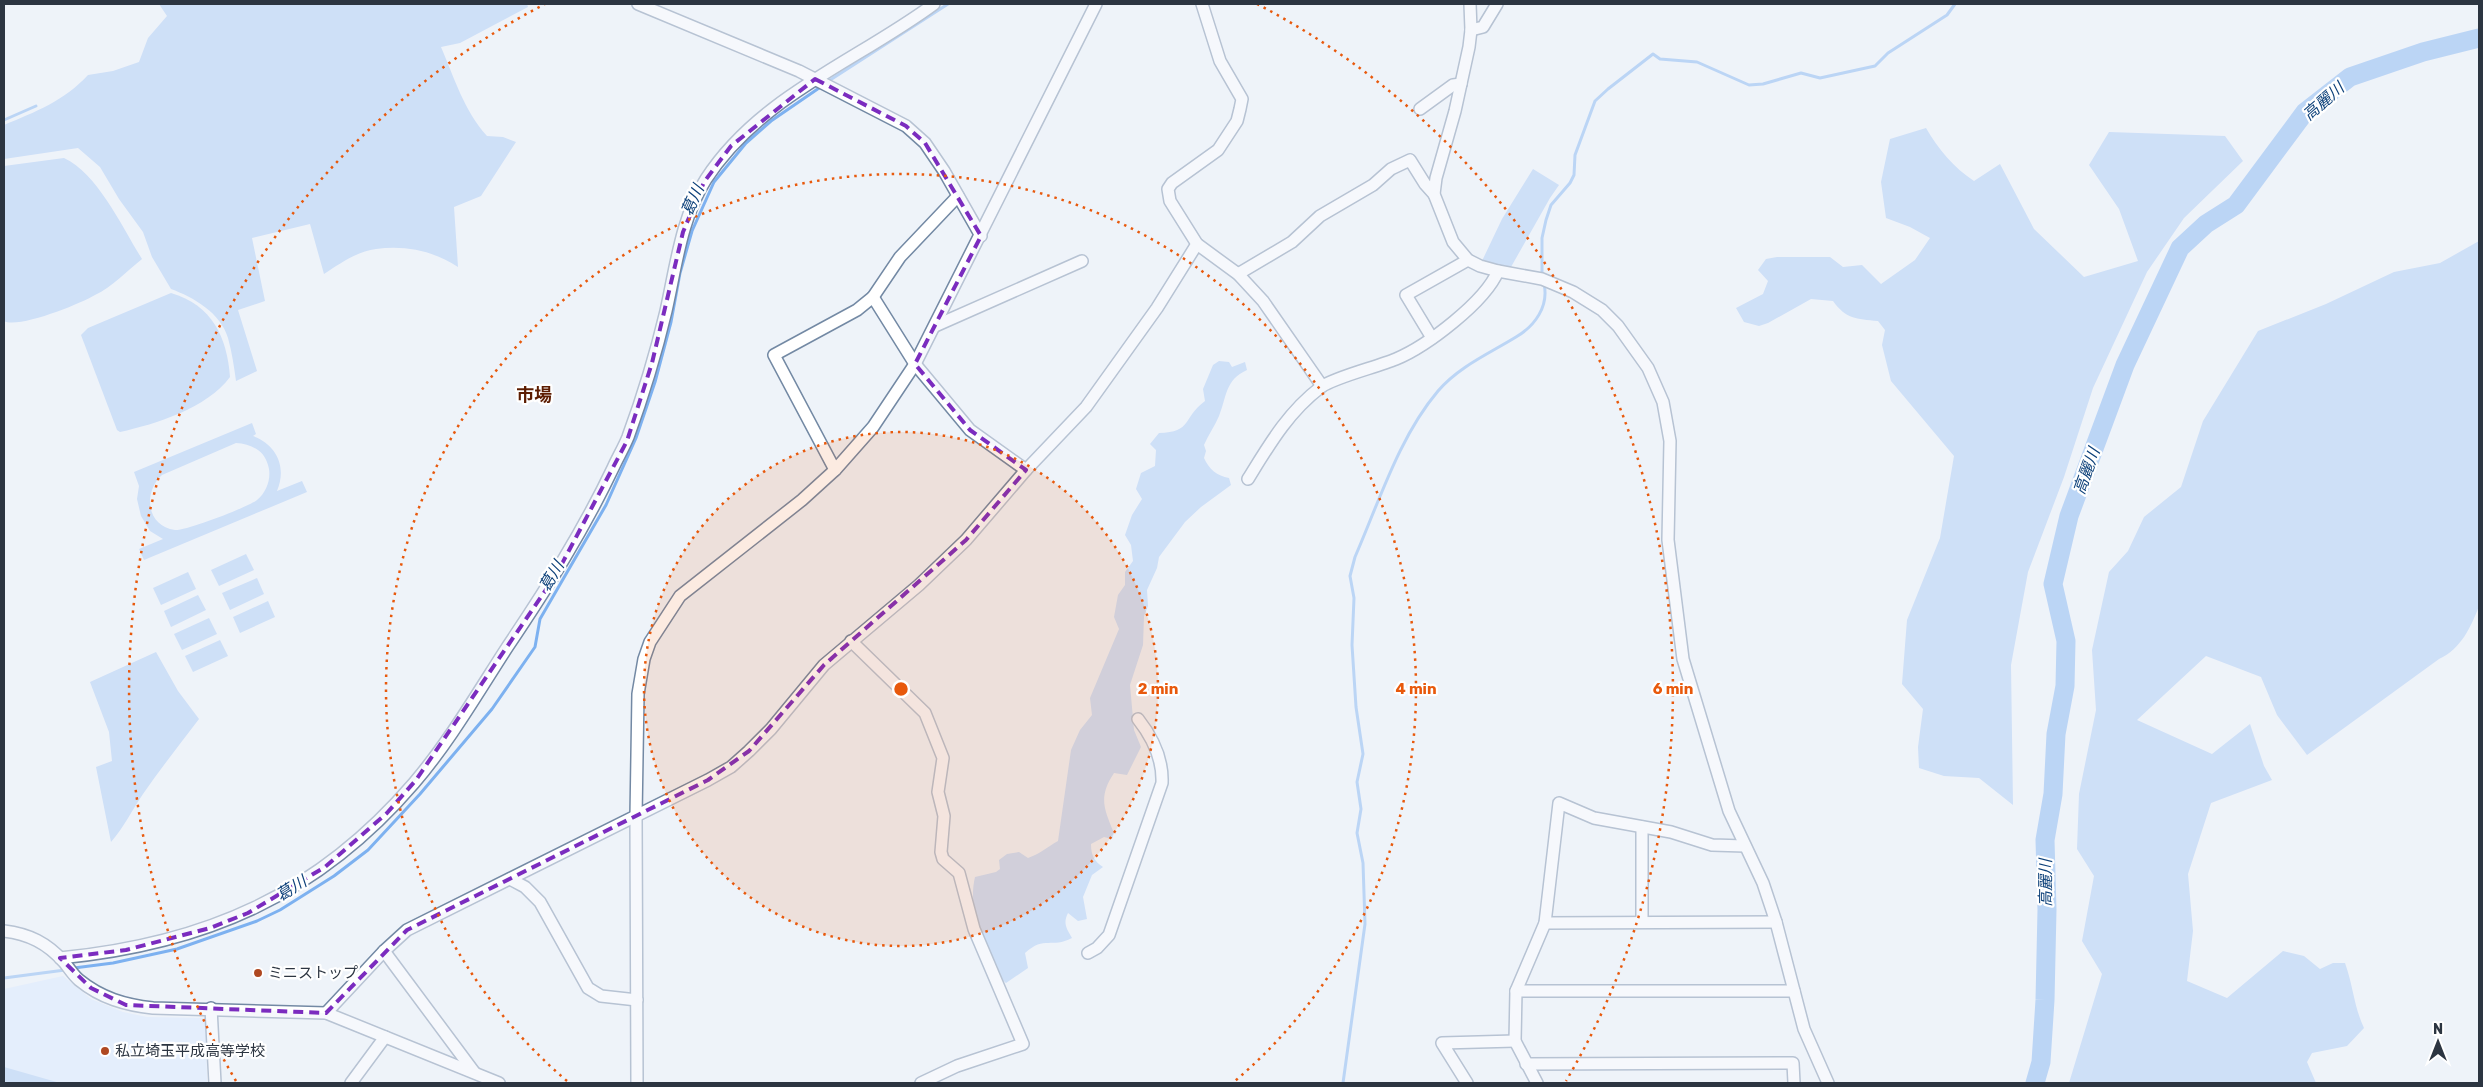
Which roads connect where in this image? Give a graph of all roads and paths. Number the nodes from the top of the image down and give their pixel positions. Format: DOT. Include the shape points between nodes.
graph roads {
  1 [pos="638,4"];
  2 [pos="934,4"];
  3 [pos="1096,4"];
  4 [pos="1202,4"];
  5 [pos="1470,4"];
  6 [pos="1497,4"];
  7 [pos="1472,30"];
  8 [pos="815,79"];
  9 [pos="1462,84"];
  10 [pos="1420,109"];
  11 [pos="1434,194"];
  12 [pos="958,196"];
  13 [pos="981,236"];
  14 [pos="1196,244"];
  15 [pos="1468,260"];
  16 [pos="1082,261"];
  17 [pos="1498,271"];
  18 [pos="1238,274"];
  19 [pos="873,297"];
  20 [pos="935,326"];
  21 [pos="1432,338"];
  22 [pos="915,364"];
  23 [pos="1322,386"];
  24 [pos="835,470"];
  25 [pos="1026,470"];
  26 [pos="1248,479"];
  27 [pos="851,641"];
  28 [pos="1138,719"];
  29 [pos="636,817"];
  30 [pos="1642,827"];
  31 [pos="1744,846"];
  32 [pos="510,879"];
  33 [pos="1642,922"];
  34 [pos="1776,922"];
  35 [pos="1545,923"];
  36 [pos="4,931"];
  37 [pos="384,951"];
  38 [pos="1088,953"];
  39 [pos="61,960"];
  40 [pos="1794,990"];
  41 [pos="1516,991"];
  42 [pos="637,1000"];
  43 [pos="211,1008"];
  44 [pos="326,1013"];
  45 [pos="385,1037"];
  46 [pos="1515,1041"];
  47 [pos="1526,1064"];
  48 [pos="475,1073"];
  49 [pos="215,1083"];
  50 [pos="350,1083"];
  51 [pos="499,1083"];
  52 [pos="637,1083"];
  53 [pos="921,1083"];
  54 [pos="1467,1083"];
  55 [pos="1537,1083"];
  56 [pos="1794,1083"];
  57 [pos="1828,1083"];
  1 -- 8 [label="street"];
  2 -- 8 [label="street"];
  3 -- 13 [label="street"];
  4 -- 14 [label="street" via="1220,61 1242,99 1237,121 1218,150 1168,189 1170,201"];
  5 -- 7 [label="street"];
  6 -- 7 [label="street" via="1483,27"];
  7 -- 9 [label="street"];
  8 -- 12 [label="street" via="906,126 925,144"];
  8 -- 39 [label="street" via="731,146 704,182 683,232 652,363 627,441 556,575 443,745 387,814 326,867 248,912 210,928 126,950"];
  9 -- 10 [label="street" via="1453,84"];
  9 -- 11 [label="street"];
  11 -- 15 [label="street" via="1453,242"];
  11 -- 18 [label="street" via="1410,160 1320,216 1292,242"];
  12 -- 13 [label="street"];
  12 -- 19 [label="street" via="900,257"];
  13 -- 20 [label="street"];
  14 -- 18 [label="street"];
  14 -- 25 [label="street" via="1157,308 1086,407"];
  15 -- 17 [label="street"];
  15 -- 21 [label="street" via="1406,295"];
  16 -- 20 [label="street"];
  17 -- 21 [label="street" via="1487,290"];
  17 -- 31 [label="street" via="1558,284 1602,310 1618,326 1652,377 1662,402 1670,441 1667,520 1683,659 1729,811"];
  18 -- 23 [label="street" via="1263,301"];
  19 -- 22 [label="street"];
  19 -- 24 [label="street" via="857,310 774,355"];
  20 -- 22 [label="street"];
  21 -- 23 [label="street" via="1397,359"];
  22 -- 24 [label="street" via="873,427"];
  22 -- 25 [label="street" via="970,430"];
  23 -- 26 [label="street" via="1276,433"];
  24 -- 29 [label="street" via="680,596 657,628 640,676"];
  25 -- 27 [label="street" via="966,540 919,586"];
  27 -- 29 [label="street" via="824,665 771,729 730,767"];
  27 -- 53 [label="street" via="925,714 943,758 938,792 944,816 941,852 959,873 974,929 1023,1044 957,1066"];
  28 -- 38 [label="street" via="1150,734 1163,768 1162,783 1109,935"];
  29 -- 32 [label="street"];
  29 -- 42 [label="street"];
  30 -- 31 [label="street" via="1712,845"];
  30 -- 33 [label="street"];
  30 -- 35 [label="street" via="1594,818 1560,803"];
  31 -- 34 [label="street" via="1763,884"];
  32 -- 37 [label="street" via="407,930"];
  32 -- 42 [label="street" via="525,887 540,902 588,988 602,996"];
  33 -- 34 [label="street"];
  33 -- 35 [label="street"];
  34 -- 40 [label="street"];
  35 -- 41 [label="street"];
  36 -- 39 [label="street" via="32,936"];
  37 -- 44 [label="street"];
  37 -- 48 [label="street"];
  39 -- 43 [label="street" via="91,988 126,1005"];
  40 -- 41 [label="street"];
  40 -- 57 [label="street" via="1804,1029"];
  41 -- 46 [label="street"];
  42 -- 52 [label="street"];
  43 -- 44 [label="street"];
  43 -- 49 [label="street"];
  44 -- 45 [label="street"];
  45 -- 48 [label="street"];
  45 -- 50 [label="street"];
  46 -- 47 [label="street"];
  46 -- 54 [label="street" via="1442,1042"];
  47 -- 55 [label="street"];
  47 -- 56 [label="street" via="1794,1063"];
  48 -- 51 [label="street"];
}
